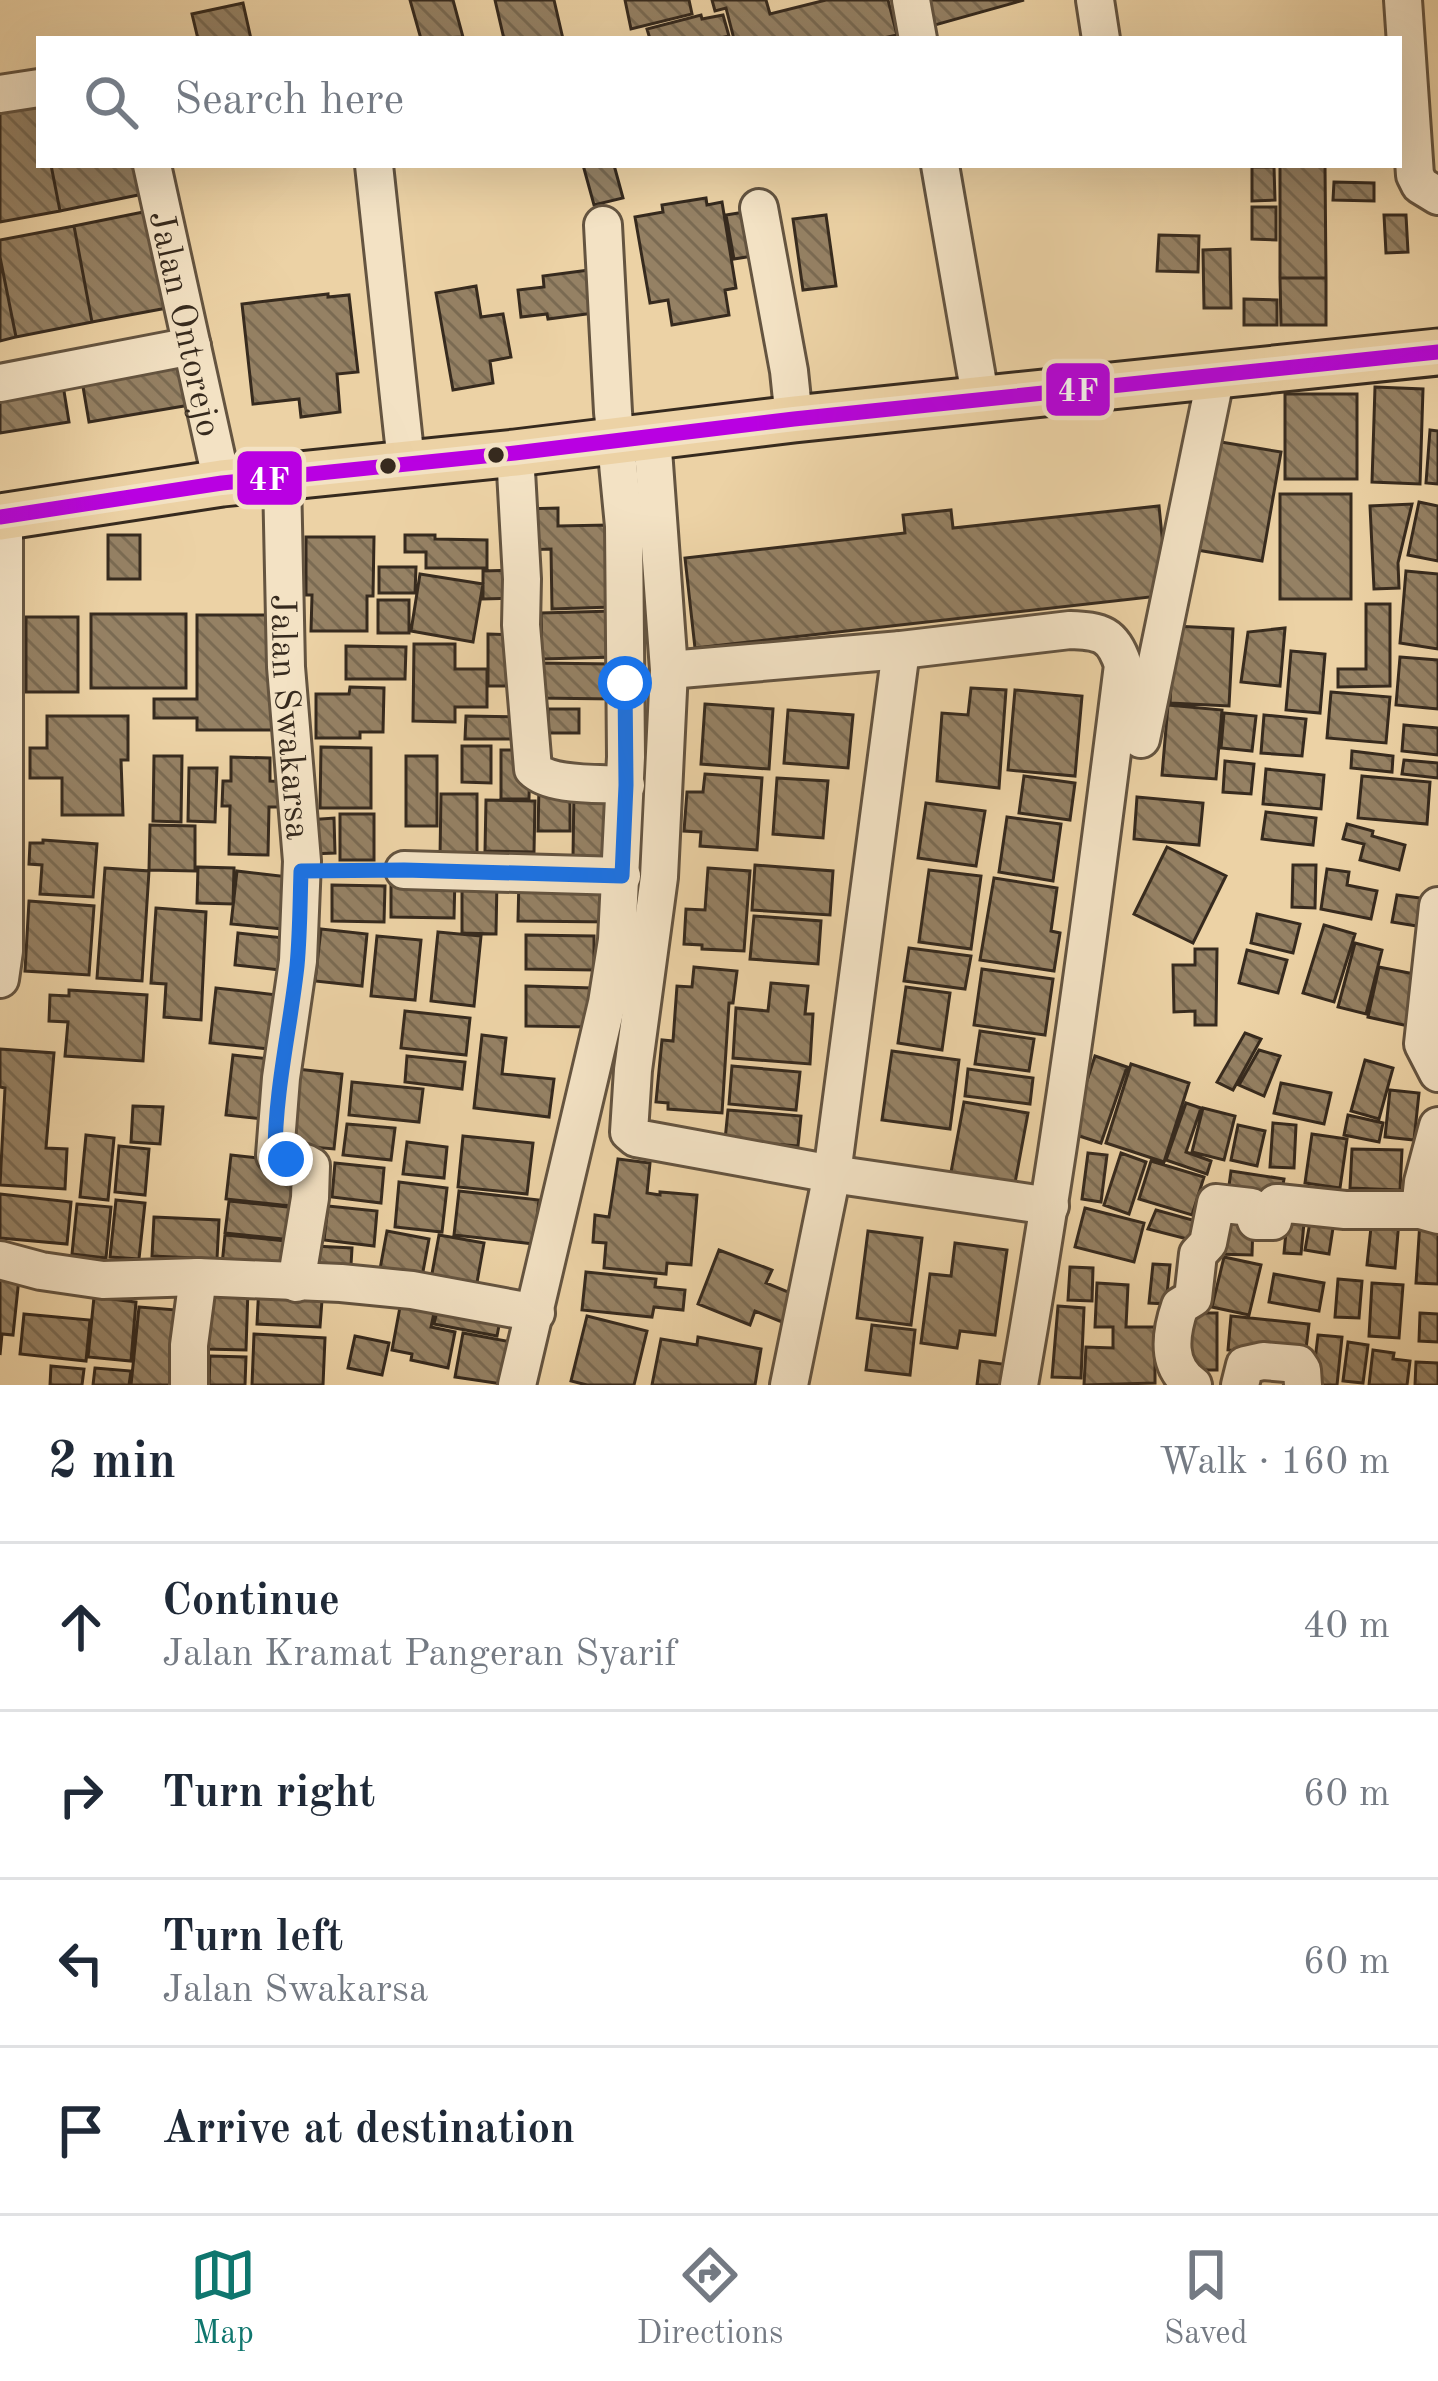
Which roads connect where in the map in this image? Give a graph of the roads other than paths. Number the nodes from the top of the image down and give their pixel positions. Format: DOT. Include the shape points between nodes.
graph roads {
  1 [pos="911,0"];
  2 [pos="1095,0"];
  3 [pos="1403,0"];
  4 [pos="917,36"];
  5 [pos="1100,36"];
  6 [pos="36,88"];
  7 [pos="0,94"];
  8 [pos="153,168"];
  9 [pos="374,168"];
  10 [pos="941,168"];
  11 [pos="1433,194"];
  12 [pos="759,208"];
  13 [pos="603,225"];
  14 [pos="192,346"];
  15 [pos="1438,352"];
  16 [pos="1216,375"];
  17 [pos="0,383"];
  18 [pos="981,401"];
  19 [pos="794,419"];
  20 [pos="634,439"];
  21 [pos="514,453"];
  22 [pos="406,463"];
  23 [pos="282,477"];
  24 [pos="223,483"];
  25 [pos="2,516"];
  26 [pos="902,650"];
  27 [pos="669,670"];
  28 [pos="1141,739"];
  29 [pos="626,785"];
  30 [pos="404,870"];
  31 [pos="622,876"];
  32 [pos="1438,906"];
  33 [pos="0,979"];
  34 [pos="1438,1073"];
  35 [pos="1438,1126"];
  36 [pos="832,1174"];
  37 [pos="1050,1206"];
  38 [pos="1429,1212"];
  39 [pos="0,1260"];
  40 [pos="198,1277"];
  41 [pos="296,1283"];
  42 [pos="536,1313"];
  43 [pos="189,1385"];
  44 [pos="518,1385"];
  45 [pos="789,1385"];
  46 [pos="1019,1385"];
  47 [pos="1193,1385"];
  48 [pos="1240,1385"];
  49 [pos="1304,1385"];
  1 -- 4 [label="street"];
  2 -- 5 [label="street"];
  3 -- 11 [label="street" via="1415,175"];
  6 -- 7 [label="street"];
  8 -- 14 [label="street, Jalan Ontorejo"];
  9 -- 22 [label="street"];
  10 -- 18 [label="street"];
  12 -- 19 [label="street"];
  13 -- 20 [label="street"];
  14 -- 17 [label="street"];
  14 -- 24 [label="street, Jalan Ontorejo"];
  15 -- 16 [label="main road"];
  16 -- 18 [label="main road"];
  16 -- 28 [label="street"];
  18 -- 19 [label="main road"];
  19 -- 20 [label="main road"];
  20 -- 21 [label="main road"];
  20 -- 27 [label="street"];
  20 -- 29 [label="street" via="624,526"];
  21 -- 22 [label="main road"];
  21 -- 29 [label="street" via="532,770 557,781"];
  22 -- 23 [label="main road"];
  23 -- 24 [label="main road"];
  23 -- 41 [label="street, Jalan Swakarsa" via="301,871 275,1155 311,1166"];
  24 -- 25 [label="main road"];
  25 -- 33 [label="street"];
  26 -- 27 [label="street"];
  26 -- 36 [label="street"];
  26 -- 37 [label="street" via="1094,631 1112,640 1123,665"];
  27 -- 36 [label="street" via="659,877 627,1129 636,1138"];
  29 -- 31 [label="street"];
  30 -- 31 [label="street"];
  31 -- 42 [label="street" via="607,1003"];
  32 -- 34 [label="street" via="1423,1044"];
  35 -- 38 [label="street" via="1423,1182"];
  36 -- 37 [label="street"];
  36 -- 45 [label="street"];
  37 -- 46 [label="street"];
  38 -- 47 [label="street" via="1278,1203 1273,1221 1256,1221 1251,1207 1216,1203 1193,1298 1180,1306 1171,1345"];
  39 -- 40 [label="street" via="103,1280"];
  40 -- 41 [label="street"];
  40 -- 43 [label="street"];
  41 -- 42 [label="street" via="412,1290"];
  42 -- 44 [label="street"];
  48 -- 49 [label="street" via="1245,1366 1263,1361 1298,1364"];
}
